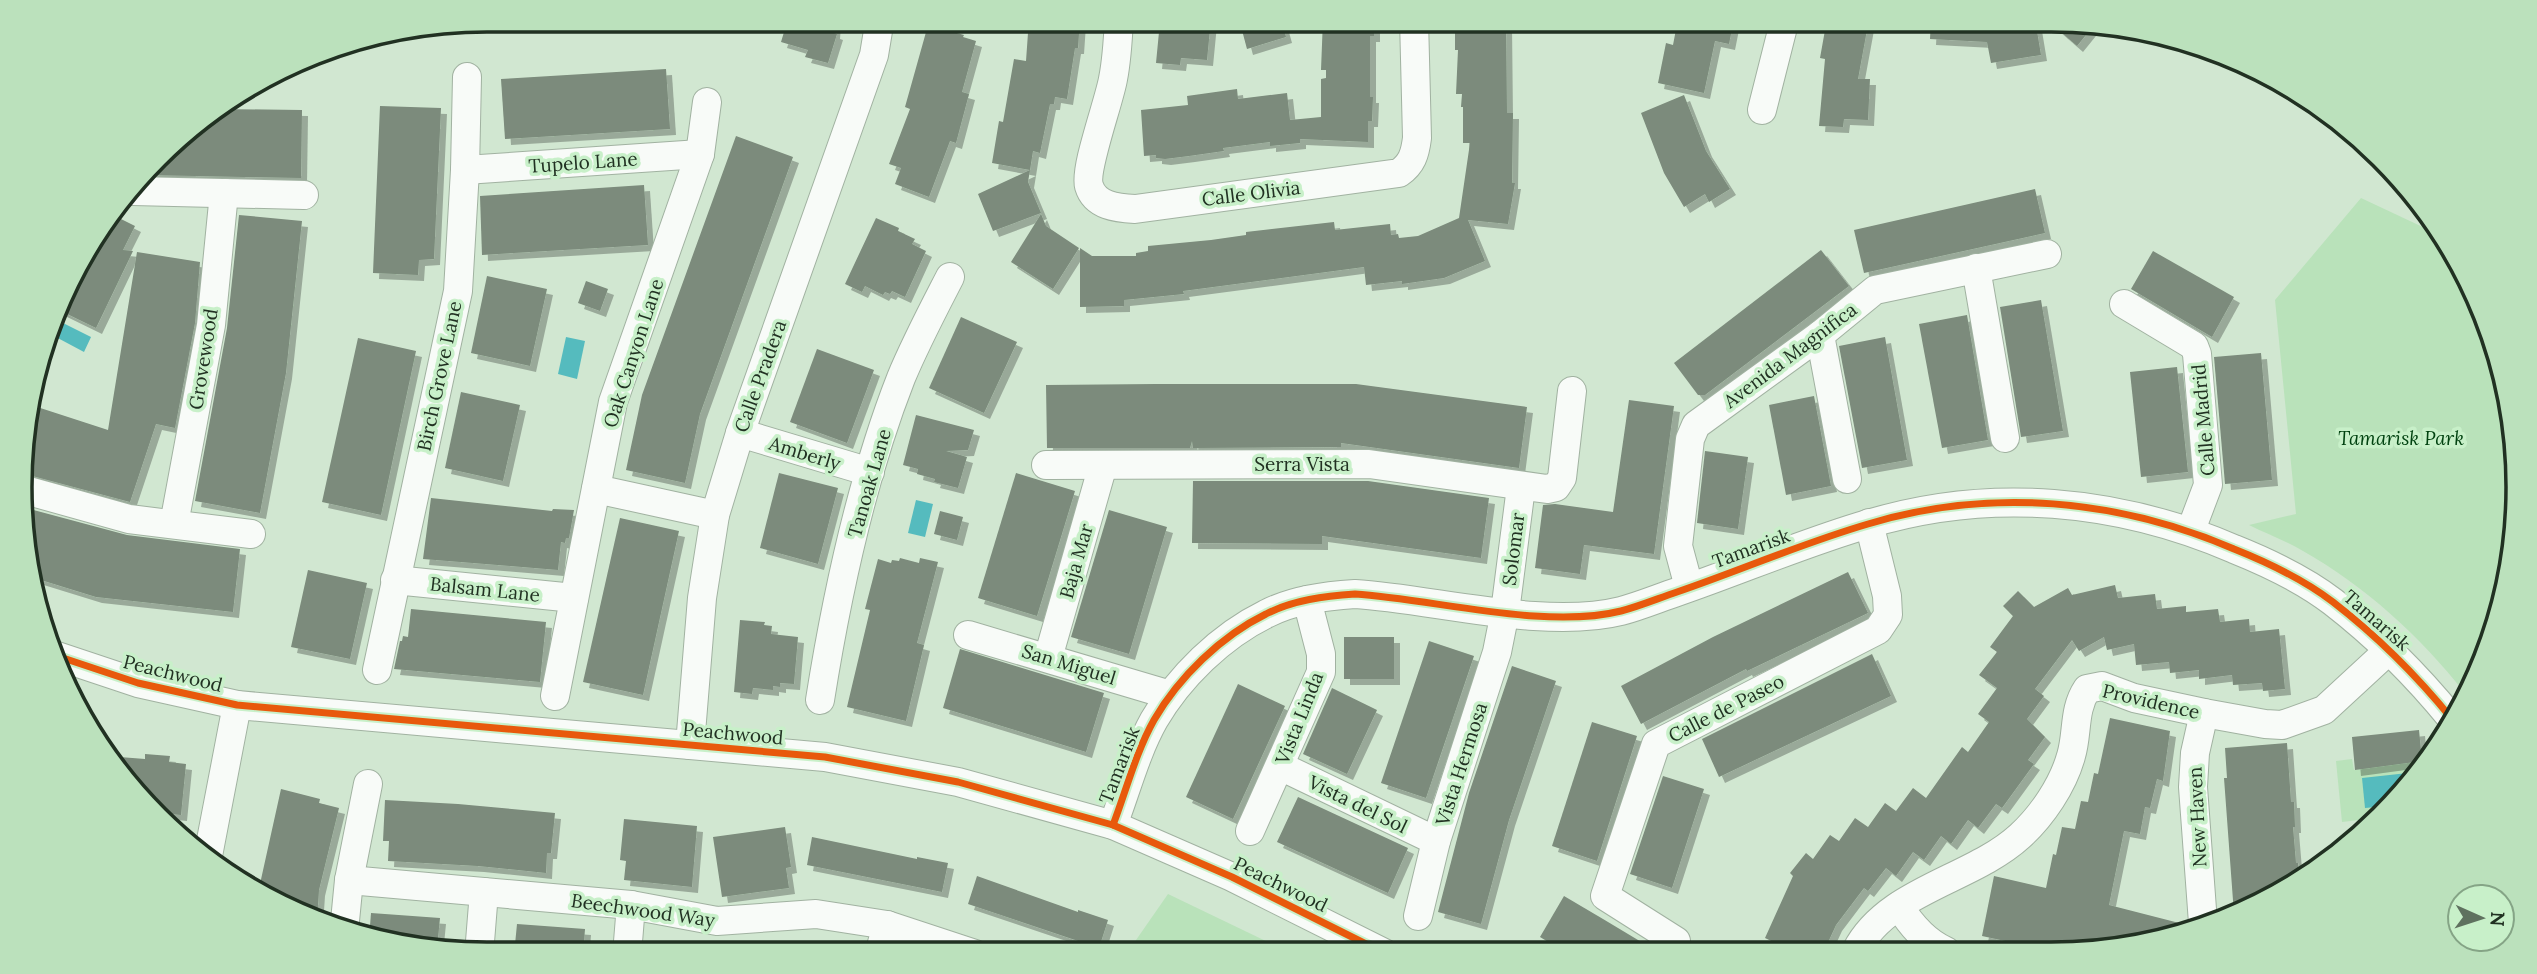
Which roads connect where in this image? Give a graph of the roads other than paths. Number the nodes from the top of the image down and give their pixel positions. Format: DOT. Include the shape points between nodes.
graph roads {
  1 [pos="878,32"];
  2 [pos="1118,32"];
  3 [pos="1415,32"];
  4 [pos="1782,32"];
  5 [pos="467,77"];
  6 [pos="707,102"];
  7 [pos="1762,110"];
  8 [pos="700,154"];
  9 [pos="465,170"];
  10 [pos="142,191"];
  11 [pos="224,193"];
  12 [pos="304,195"];
  13 [pos="2047,254"];
  14 [pos="1976,268"];
  15 [pos="950,277"];
  16 [pos="2124,304"];
  17 [pos="1821,335"];
  18 [pos="1572,391"];
  19 [pos="740,433"];
  20 [pos="2005,438"];
  21 [pos="1046,465"];
  22 [pos="1103,465"];
  23 [pos="870,472"];
  24 [pos="1847,479"];
  25 [pos="1521,486"];
  26 [pos="596,489"];
  27 [pos="32,492"];
  28 [pos="715,515"];
  29 [pos="1868,523"];
  30 [pos="174,524"];
  31 [pos="2191,530"];
  32 [pos="251,534"];
  33 [pos="395,580"];
  34 [pos="1689,587"];
  35 [pos="574,598"];
  36 [pos="1307,600"];
  37 [pos="1505,612"];
  38 [pos="968,635"];
  39 [pos="2389,650"];
  40 [pos="1048,658"];
  41 [pos="65,659"];
  42 [pos="377,670"];
  43 [pos="1170,695"];
  44 [pos="555,696"];
  45 [pos="821,700"];
  46 [pos="237,705"];
  47 [pos="2446,712"];
  48 [pos="2204,713"];
  49 [pos="690,745"];
  50 [pos="1280,766"];
  51 [pos="368,784"];
  52 [pos="1113,825"];
  53 [pos="1250,831"];
  54 [pos="1436,841"];
  55 [pos="210,848"];
  56 [pos="349,880"];
  57 [pos="484,892"];
  58 [pos="631,905"];
  59 [pos="1899,906"];
  60 [pos="1418,916"];
  61 [pos="2202,916"];
  62 [pos="345,919"];
  63 [pos="887,925"];
  64 [pos="1676,941"];
  65 [pos="480,942"];
  66 [pos="628,942"];
  67 [pos="882,942"];
  68 [pos="939,942"];
  69 [pos="1362,942"];
  70 [pos="1861,942"];
  71 [pos="1931,942"];
  1 -- 19 [label="street, Calle Pradera" via="874,55"];
  2 -- 3 [label="street, Calle Olivia" via="1113,81 1089,166 1089,185 1107,205 1135,209 1387,176 1407,168 1417,138"];
  4 -- 7 [label="street"];
  5 -- 9 [label="street, Birch Grove Lane"];
  6 -- 8 [label="street, Oak Canyon Lane"];
  8 -- 9 [label="street, Tupelo Lane"];
  8 -- 26 [label="street, Oak Canyon Lane" via="613,402"];
  9 -- 33 [label="street, Birch Grove Lane" via="457,291"];
  10 -- 11 [label="street"];
  11 -- 12 [label="street"];
  11 -- 30 [label="street, Grovewood" via="211,326"];
  13 -- 14 [label="street, Avenida Magnifica"];
  14 -- 17 [label="street, Avenida Magnifica" via="1875,290"];
  14 -- 20 [label="street"];
  15 -- 23 [label="street, Tanoak Lane" via="901,379"];
  16 -- 31 [label="street, Calle Madrid" via="2194,346 2197,354 2208,485"];
  17 -- 24 [label="street"];
  17 -- 34 [label="street, Avenida Magnifica" via="1696,425 1690,439 1678,546"];
  18 -- 25 [label="street, Serra Vista" via="1562,478 1556,487 1547,489"];
  19 -- 23 [label="street, Amberly"];
  19 -- 28 [label="street, Calle Pradera"];
  21 -- 22 [label="street, Serra Vista"];
  22 -- 25 [label="street, Serra Vista" via="1369,464"];
  22 -- 40 [label="street, Baja Mar"];
  23 -- 45 [label="street, Tanoak Lane" via="834,614"];
  25 -- 37 [label="street, Solomar"];
  26 -- 28 [label="street"];
  26 -- 35 [label="street, Oak Canyon Lane"];
  27 -- 30 [label="street" via="129,519"];
  28 -- 49 [label="street, Calle Pradera" via="702,598"];
  29 -- 31 [label="street, Tamarisk" via="1932,508 1997,501 2052,502"];
  29 -- 34 [label="street, Tamarisk"];
  29 -- 64 [label="street, Calle de Paseo" via="1887,596 1888,615 1878,630 1656,744 1605,897"];
  30 -- 32 [label="street"];
  31 -- 39 [label="street, Tamarisk" via="2300,581 2333,602"];
  33 -- 35 [label="street, Balsam Lane"];
  33 -- 42 [label="street, Birch Grove Lane"];
  34 -- 37 [label="street, Tamarisk" via="1620,611 1564,617"];
  35 -- 44 [label="street, Oak Canyon Lane"];
  36 -- 37 [label="street, Tamarisk" via="1355,593"];
  36 -- 43 [label="street, Tamarisk" via="1267,613 1234,634"];
  36 -- 50 [label="street, Vista Linda" via="1321,671"];
  37 -- 54 [label="street, Vista Hermosa" via="1497,652"];
  38 -- 40 [label="street, San Miguel"];
  39 -- 47 [label="street, Tamarisk"];
  39 -- 48 [label="street, Providence" via="2324,710 2301,720 2265,724"];
  40 -- 43 [label="street, San Miguel"];
  41 -- 46 [label="street, Peachwood" via="138,683"];
  43 -- 52 [label="street, Tamarisk" via="1139,752"];
  46 -- 49 [label="street, Peachwood"];
  46 -- 55 [label="street"];
  48 -- 59 [label="street, Providence" via="2102,686 2087,689 2079,701 2072,755 2058,787 2020,837"];
  48 -- 61 [label="street, New Haven" via="2193,787"];
  49 -- 52 [label="street, Peachwood" via="825,757 958,782"];
  50 -- 53 [label="street, Vista Linda"];
  50 -- 54 [label="street, Vista del Sol"];
  51 -- 56 [label="street"];
  52 -- 69 [label="street, Peachwood" via="1233,877"];
  54 -- 60 [label="street, Vista Hermosa"];
  56 -- 57 [label="street, Beechwood Way"];
  56 -- 62 [label="street"];
  57 -- 58 [label="street, Beechwood Way"];
  57 -- 65 [label="street"];
  58 -- 63 [label="street, Beechwood Way" via="717,921 816,914"];
  58 -- 66 [label="street"];
  59 -- 70 [label="street, Providence" via="1876,923"];
  59 -- 71 [label="street" via="1912,927"];
  63 -- 67 [label="street"];
  63 -- 68 [label="street, Beechwood Way"];
}
